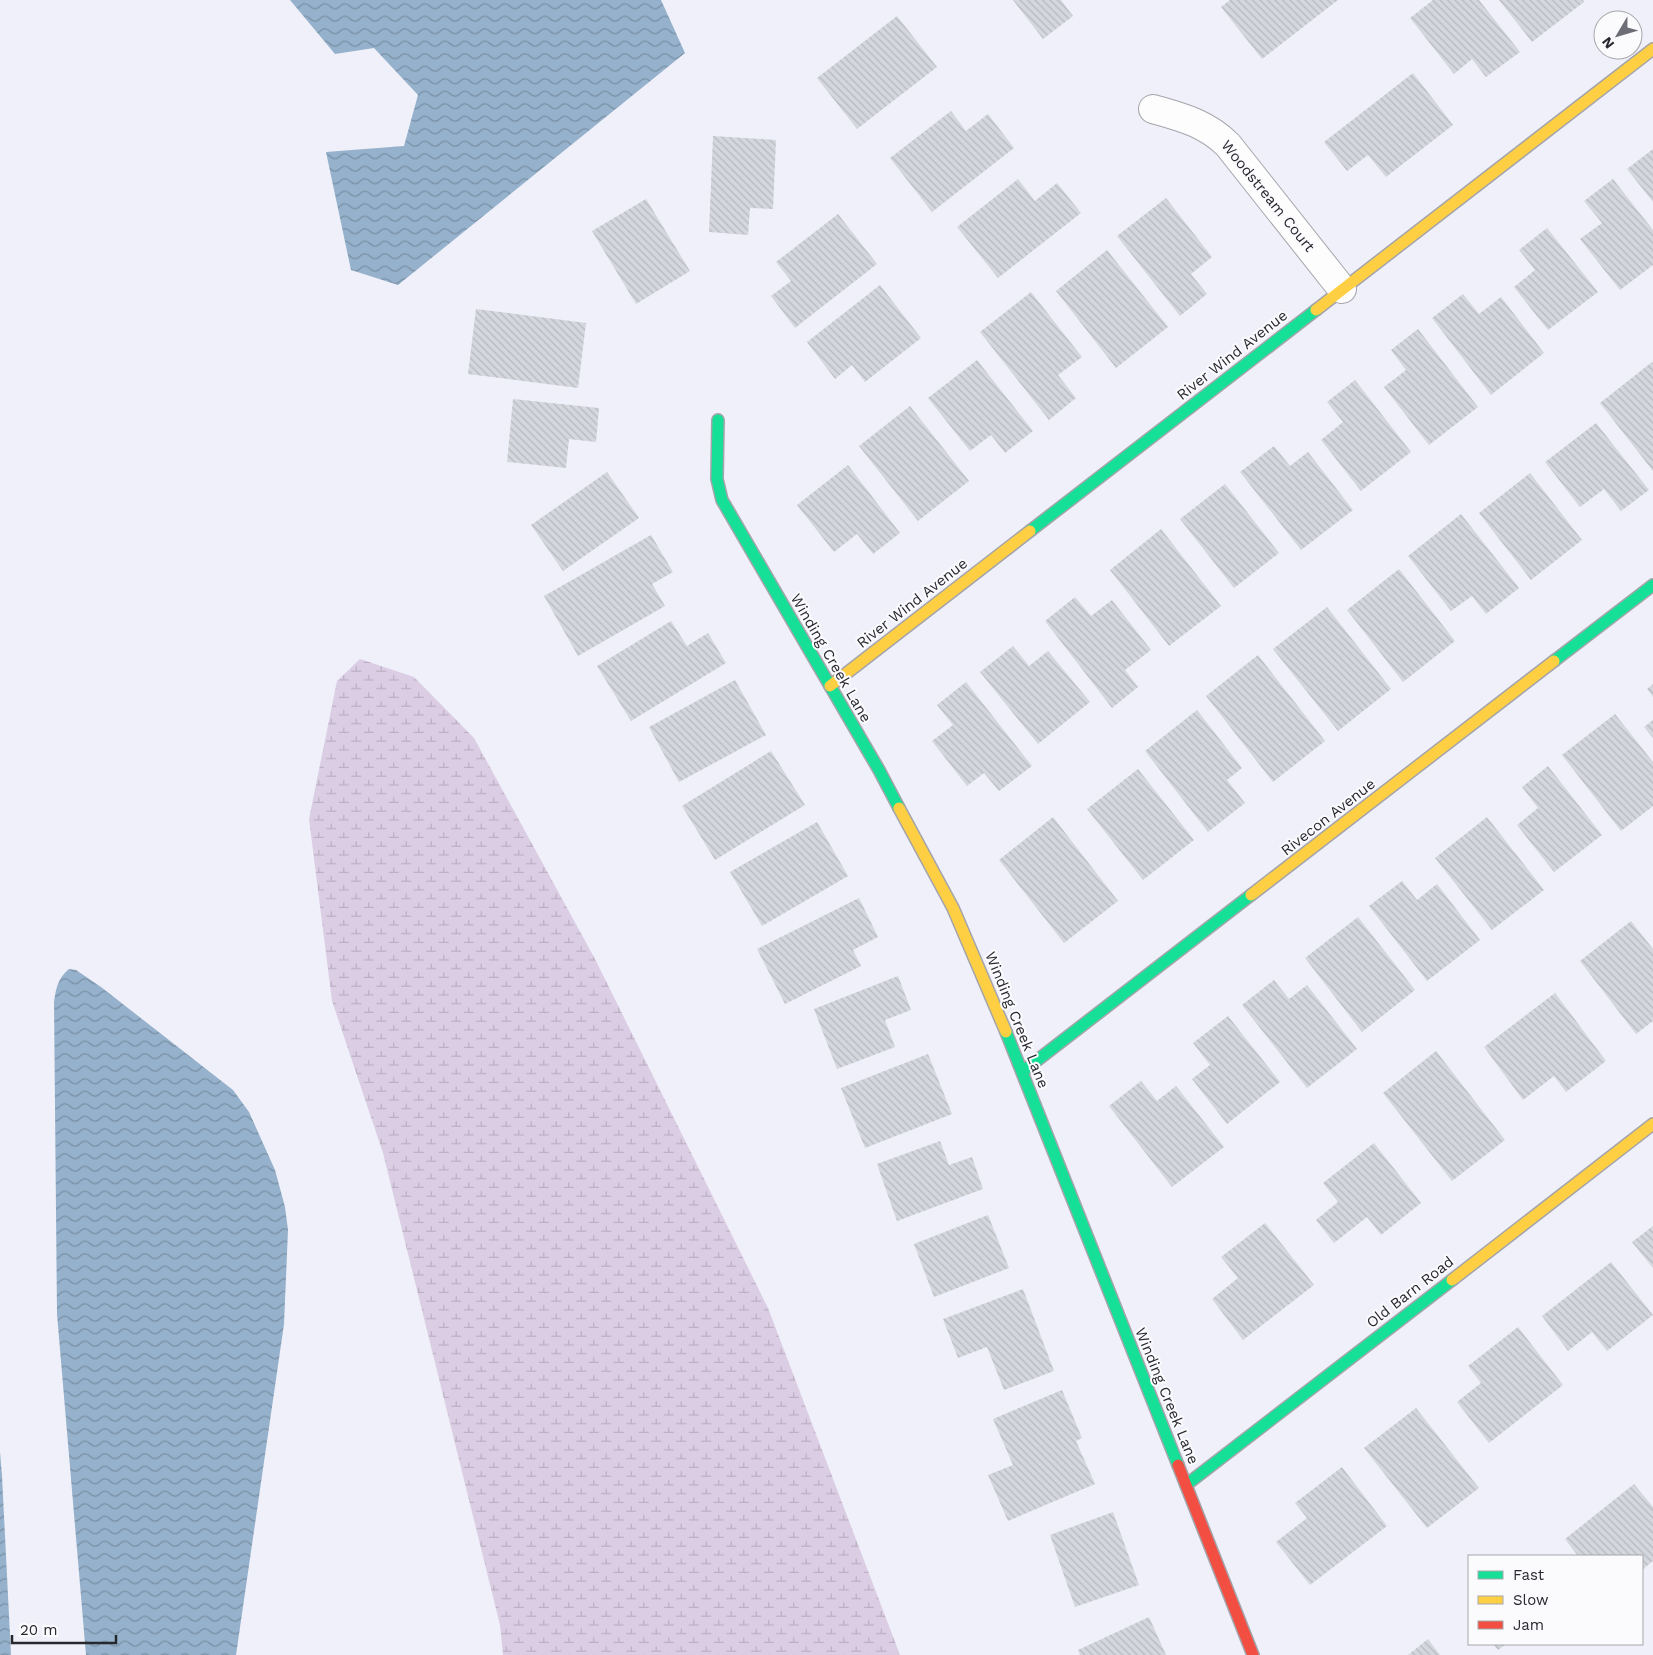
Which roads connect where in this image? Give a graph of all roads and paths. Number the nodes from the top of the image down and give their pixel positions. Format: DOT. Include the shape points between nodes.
graph roads {
  1 [pos="1653,49"];
  2 [pos="1153,108"];
  3 [pos="1342,289"];
  4 [pos="718,420"];
  5 [pos="1653,586"];
  6 [pos="830,686"];
  7 [pos="1022,1072"];
  8 [pos="1653,1124"];
  9 [pos="1186,1485"];
  10 [pos="1253,1655"];
  1 -- 3 [label="street, River Wind Avenue"];
  2 -- 3 [label="street, Woodstream Court" via="1195,122 1218,134"];
  3 -- 6 [label="street, River Wind Avenue"];
  4 -- 6 [label="street, Winding Creek Lane" via="717,479 722,500"];
  5 -- 7 [label="street, Rivecon Avenue"];
  6 -- 7 [label="street, Winding Creek Lane" via="953,908"];
  7 -- 9 [label="street, Winding Creek Lane"];
  8 -- 9 [label="street, Old Barn Road"];
  9 -- 10 [label="street, Winding Creek Lane"];
}
